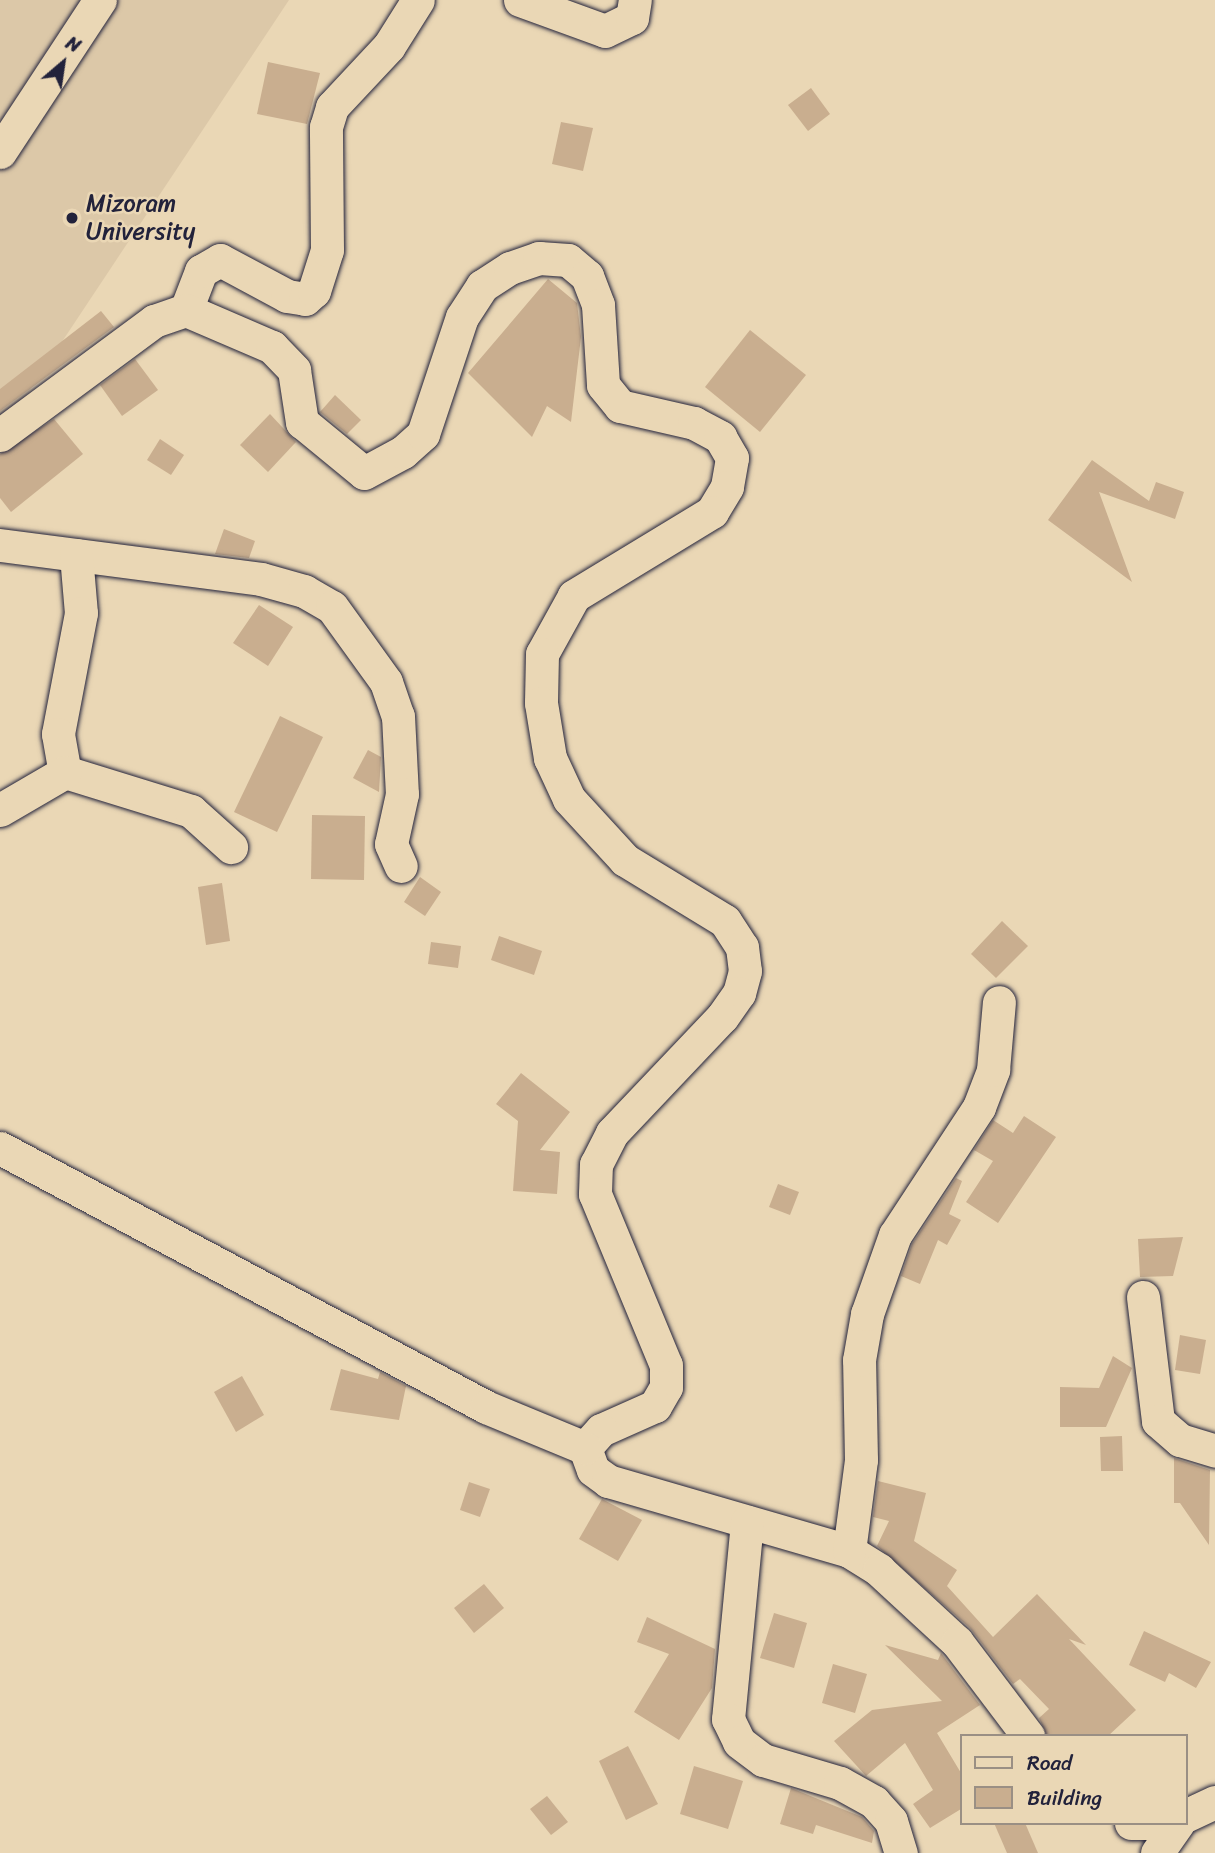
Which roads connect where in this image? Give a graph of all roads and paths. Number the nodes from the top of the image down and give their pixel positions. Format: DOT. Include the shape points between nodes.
graph roads {
  1 [pos="100,0"];
  2 [pos="418,0"];
  3 [pos="520,0"];
  4 [pos="635,0"];
  5 [pos="0,152"];
  6 [pos="186,310"];
  7 [pos="0,435"];
  8 [pos="0,545"];
  9 [pos="76,555"];
  10 [pos="65,772"];
  11 [pos="0,810"];
  12 [pos="231,846"];
  13 [pos="401,866"];
  14 [pos="999,1002"];
  15 [pos="0,1148"];
  16 [pos="1143,1297"];
  17 [pos="586,1448"];
  18 [pos="1215,1451"];
  19 [pos="747,1522"];
  20 [pos="849,1551"];
  21 [pos="1026,1734"];
  22 [pos="1215,1802"];
  23 [pos="1187,1815"];
  24 [pos="1177,1825"];
  25 [pos="901,1853"];
  26 [pos="1157,1853"];
  1 -- 5 [label="street"];
  2 -- 6 [label="street" via="388,46 332,107 326,127 327,250 314,291 304,299 288,296 220,260 201,271"];
  3 -- 4 [label="street" via="605,31 632,18"];
  6 -- 7 [label="street" via="154,321"];
  6 -- 17 [label="street" via="272,347 293,370 302,422 363,473 403,452 423,434 462,317 482,286 510,268 538,258 568,260 587,276 598,305 603,385 620,406 694,423 720,437 733,458 727,487 712,512 574,596 541,654 541,703 550,758 569,800 625,860 725,921 742,947 745,971 739,993 722,1017 612,1133 596,1164 595,1194 666,1365 666,1387 655,1406 601,1430"];
  8 -- 9 [label="street"];
  9 -- 10 [label="street" via="81,613 58,734"];
  9 -- 13 [label="street" via="261,579 304,591 332,607 386,682 398,716 402,794 391,844"];
  10 -- 11 [label="street"];
  10 -- 12 [label="street" via="191,811"];
  14 -- 20 [label="street" via="993,1070 979,1107 906,1214 867,1314 859,1360 861,1460"];
  15 -- 17 [label="street" via="486,1407"];
  16 -- 18 [label="street" via="1158,1421 1180,1440"];
  17 -- 19 [label="street" via="593,1470 608,1481"];
  19 -- 20 [label="street"];
  19 -- 25 [label="street" via="728,1719 739,1742 763,1760 840,1783 874,1802 891,1821"];
  20 -- 21 [label="street" via="911,1596 957,1642"];
  22 -- 23 [label="street"];
  24 -- 26 [label="street"];
}
